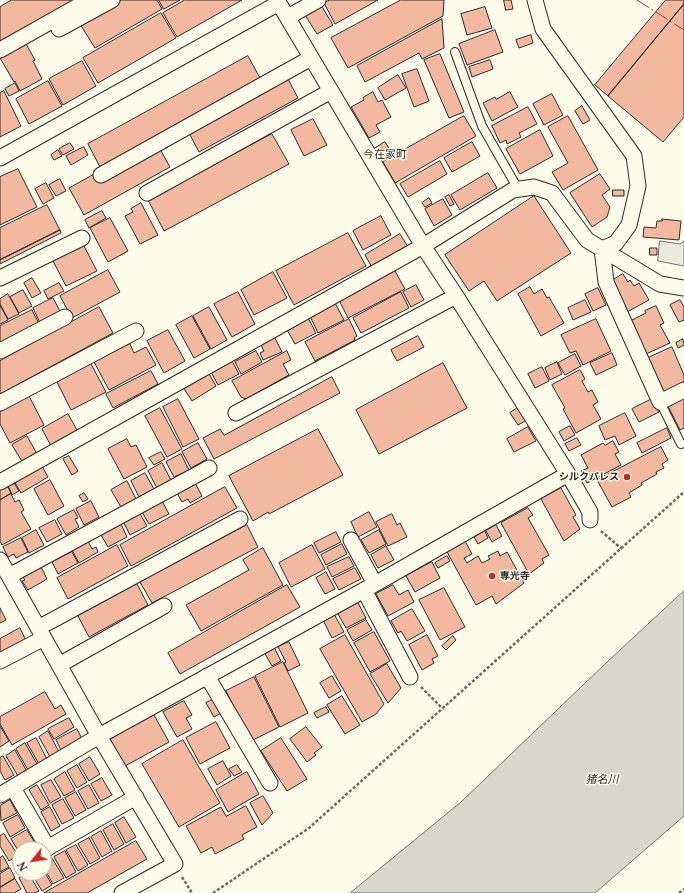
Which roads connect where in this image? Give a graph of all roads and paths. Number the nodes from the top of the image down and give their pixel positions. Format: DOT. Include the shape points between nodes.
graph roads {
  1 [pos="89,0"];
  2 [pos="112,0"];
  3 [pos="318,0"];
  4 [pos="535,0"];
  5 [pos="278,1"];
  6 [pos="288,17"];
  7 [pos="59,30"];
  8 [pos="0,50"];
  9 [pos="455,52"];
  10 [pos="312,58"];
  11 [pos="331,91"];
  12 [pos="0,158"];
  13 [pos="101,174"];
  14 [pos="518,189"];
  15 [pos="147,193"];
  16 [pos="82,238"];
  17 [pos="423,246"];
  18 [pos="602,249"];
  19 [pos="0,278"];
  20 [pos="684,288"];
  21 [pos="456,296"];
  22 [pos="66,317"];
  23 [pos="136,331"];
  24 [pos="0,351"];
  25 [pos="684,390"];
  26 [pos="660,402"];
  27 [pos="0,403"];
  28 [pos="236,413"];
  29 [pos="681,444"];
  30 [pos="209,468"];
  31 [pos="568,474"];
  32 [pos="0,482"];
  33 [pos="684,492"];
  34 [pos="240,519"];
  35 [pos="590,520"];
  36 [pos="351,540"];
  37 [pos="622,549"];
  38 [pos="0,560"];
  39 [pos="9,576"];
  40 [pos="369,587"];
  41 [pos="164,606"];
  42 [pos="41,633"];
  43 [pos="0,661"];
  44 [pos="59,665"];
  45 [pos="207,676"];
  46 [pos="410,677"];
  47 [pos="442,708"];
  48 [pos="99,736"];
  49 [pos="270,783"];
  50 [pos="6,791"];
  51 [pos="136,797"];
  52 [pos="40,841"];
  53 [pos="52,846"];
  54 [pos="181,875"];
  55 [pos="684,888"];
  56 [pos="122,893"];
  57 [pos="192,893"];
  58 [pos="213,893"];
  59 [pos="679,893"];
  1 -- 8 [label="street"];
  2 -- 7 [label="street"];
  3 -- 6 [label="street"];
  4 -- 18 [label="street" via="543,29 634,156 638,186 629,225 616,243"];
  5 -- 6 [label="street"];
  5 -- 12 [label="street"];
  6 -- 10 [label="street"];
  9 -- 14 [label="lane" via="482,126"];
  10 -- 11 [label="street"];
  10 -- 13 [label="street"];
  11 -- 15 [label="street"];
  11 -- 17 [label="street"];
  14 -- 17 [label="street"];
  14 -- 18 [label="street" via="534,187 552,193 587,240"];
  16 -- 19 [label="street"];
  17 -- 21 [label="street"];
  17 -- 32 [label="street"];
  18 -- 20 [label="street" via="660,284"];
  18 -- 26 [label="street" via="606,282"];
  21 -- 28 [label="street"];
  21 -- 31 [label="street"];
  22 -- 24 [label="street"];
  23 -- 27 [label="street"];
  25 -- 26 [label="street"];
  26 -- 29 [label="lane"];
  30 -- 39 [label="street"];
  31 -- 35 [label="street" via="590,512"];
  31 -- 40 [label="street"];
  33 -- 37 [label="path"];
  34 -- 42 [label="street"];
  35 -- 37 [label="path"];
  36 -- 40 [label="street"];
  37 -- 47 [label="path"];
  38 -- 39 [label="street"];
  39 -- 42 [label="street"];
  40 -- 45 [label="street"];
  40 -- 46 [label="street"];
  41 -- 44 [label="street"];
  42 -- 43 [label="street"];
  42 -- 44 [label="street"];
  44 -- 48 [label="street"];
  45 -- 48 [label="street"];
  45 -- 49 [label="street"];
  46 -- 47 [label="path"];
  47 -- 58 [label="path" via="309,828"];
  48 -- 50 [label="street"];
  48 -- 51 [label="street"];
  50 -- 52 [label="street"];
  51 -- 53 [label="street"];
  51 -- 56 [label="street" via="174,864"];
  54 -- 57 [label="path"];
  55 -- 59 [label="path"];
}
